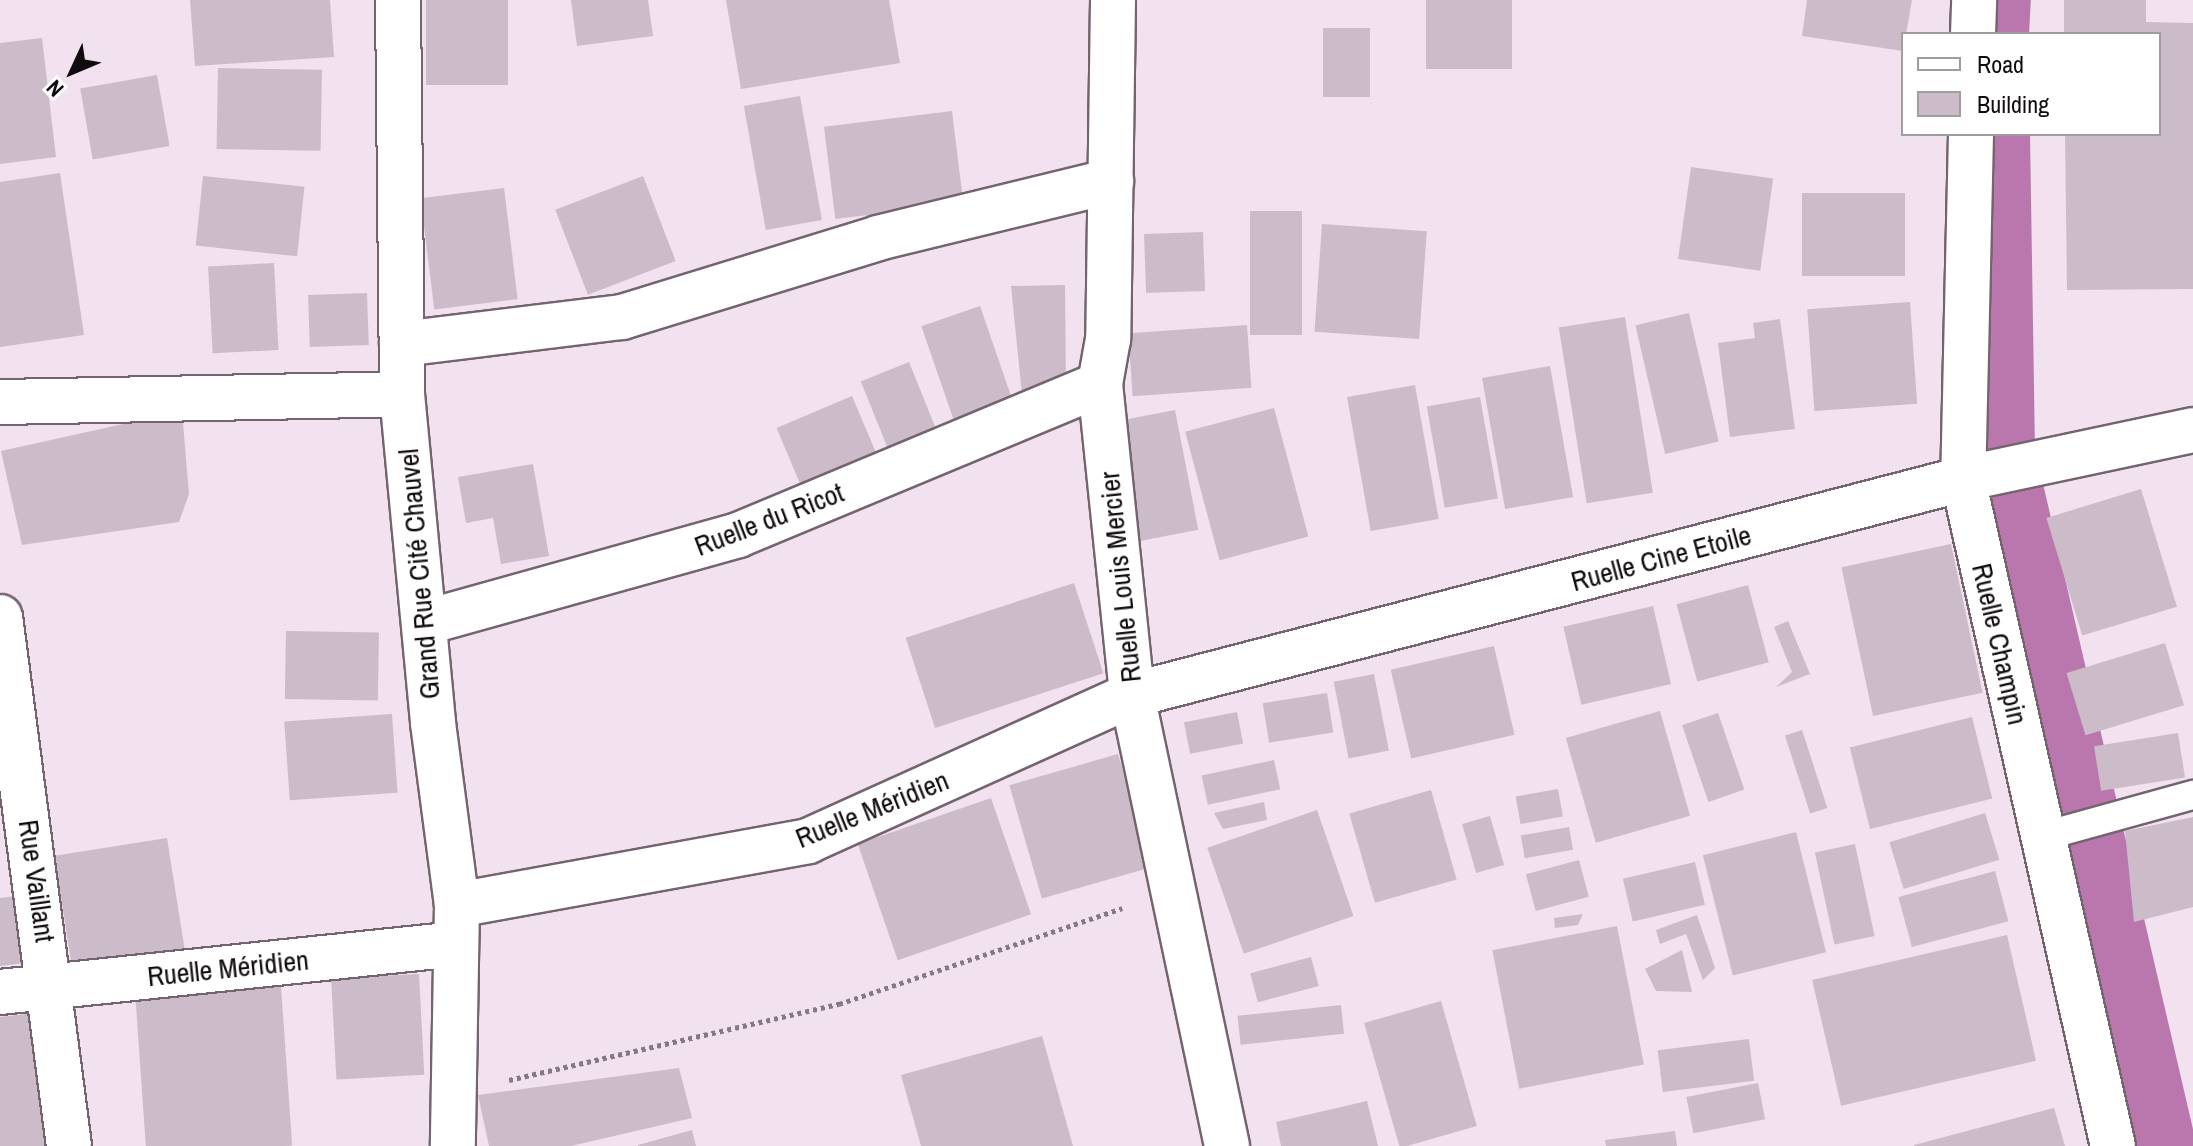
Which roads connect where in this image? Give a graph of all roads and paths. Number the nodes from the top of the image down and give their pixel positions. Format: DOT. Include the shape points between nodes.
graph roads {
  1 [pos="398,0"];
  2 [pos="1113,0"];
  3 [pos="1974,0"];
  4 [pos="1973,32"];
  5 [pos="1971,136"];
  6 [pos="1111,181"];
  7 [pos="402,344"];
  8 [pos="1100,384"];
  9 [pos="402,394"];
  10 [pos="0,402"];
  11 [pos="2193,430"];
  12 [pos="1963,479"];
  13 [pos="0,617"];
  14 [pos="427,622"];
  15 [pos="1132,695"];
  16 [pos="2193,795"];
  17 [pos="2044,836"];
  18 [pos="1172,891"];
  19 [pos="456,925"];
  20 [pos="51,986"];
  21 [pos="0,992"];
  22 [pos="453,1093"];
  23 [pos="69,1146"];
  24 [pos="453,1146"];
  25 [pos="1227,1146"];
  26 [pos="2113,1146"];
  1 -- 7 [label="street, Grand Rue Cité Chauvel"];
  2 -- 6 [label="street, Ruelle Louis Mercier"];
  3 -- 4 [label="street"];
  5 -- 12 [label="street, Ruelle Champin"];
  6 -- 7 [label="street" via="878,238 622,317"];
  6 -- 8 [label="street, Ruelle Louis Mercier" via="1108,339"];
  7 -- 9 [label="street, Grand Rue Cité Chauvel"];
  8 -- 14 [label="street, Ruelle du Ricot" via="738,535"];
  8 -- 15 [label="street, Ruelle Louis Mercier"];
  9 -- 10 [label="street"];
  9 -- 14 [label="street, Grand Rue Cité Chauvel"];
  11 -- 12 [label="street, Ruelle Cine Etoile"];
  12 -- 15 [label="street, Ruelle Cine Etoile"];
  12 -- 17 [label="street, Ruelle Champin"];
  13 -- 20 [label="street, Rue Vaillant"];
  14 -- 19 [label="street, Grand Rue Cité Chauvel"];
  15 -- 18 [label="street, Ruelle Louis Mercier"];
  15 -- 19 [label="street, Ruelle Méridien" via="808,841"];
  16 -- 17 [label="lane"];
  17 -- 26 [label="street, Ruelle Champin"];
  18 -- 22 [label="path" via="839,1004"];
  18 -- 25 [label="street, Ruelle Louis Mercier"];
  19 -- 20 [label="street, Ruelle Méridien"];
  19 -- 22 [label="street, Grand Rue Cité Chauvel"];
  20 -- 21 [label="street, Ruelle Méridien"];
  20 -- 23 [label="street, Rue Vaillant"];
  22 -- 24 [label="street, Grand Rue Cité Chauvel"];
}
